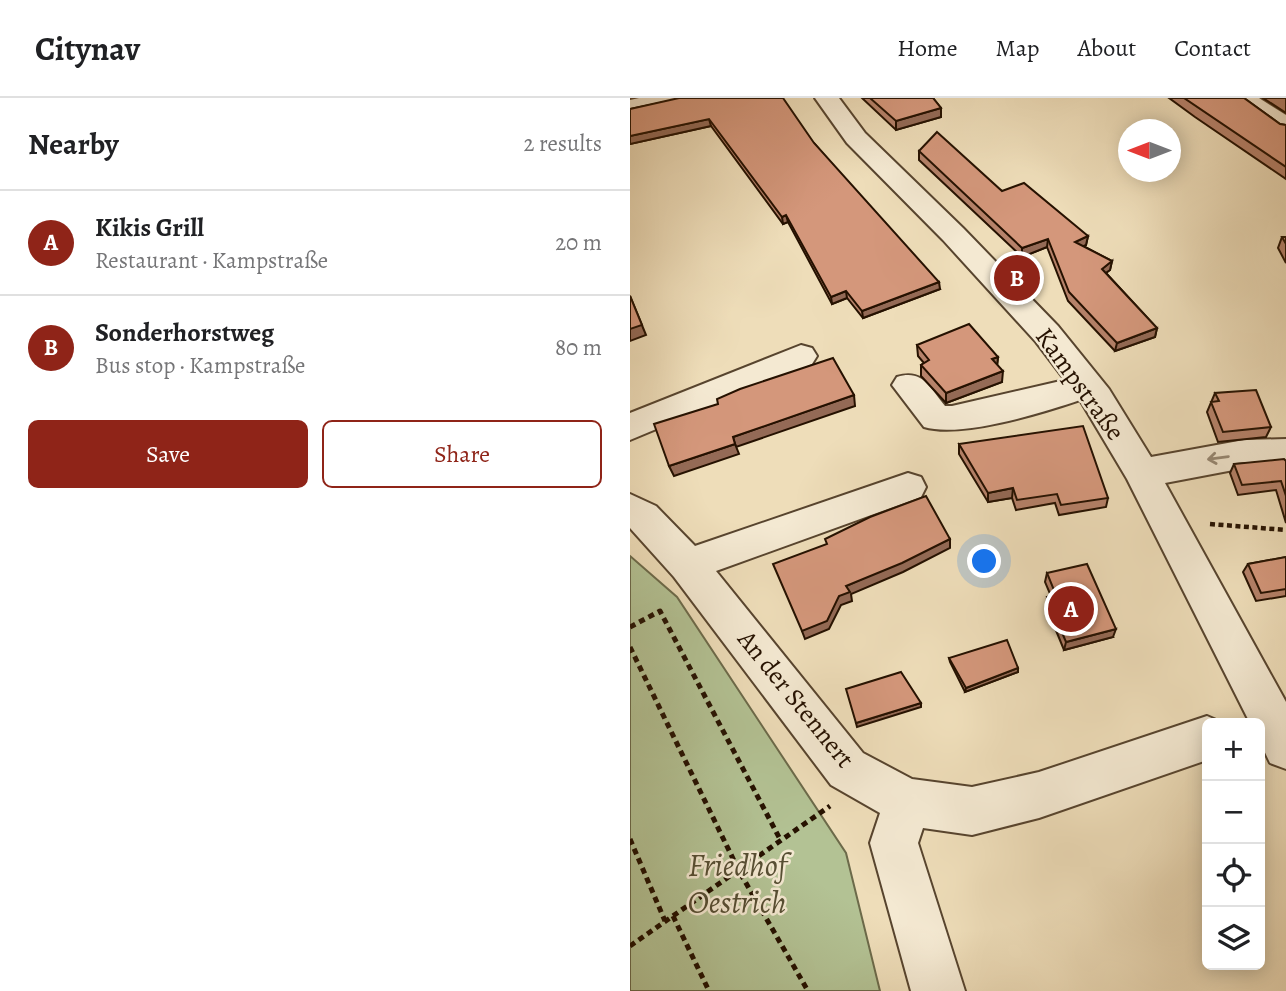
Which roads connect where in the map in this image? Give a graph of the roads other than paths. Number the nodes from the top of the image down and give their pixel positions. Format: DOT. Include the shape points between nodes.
graph roads {
  1 [pos="672,98"];
  2 [pos="827,98"];
  3 [pos="1243,98"];
  4 [pos="630,107"];
  5 [pos="1286,126"];
  6 [pos="801,356"];
  7 [pos="1087,385"];
  8 [pos="909,386"];
  9 [pos="630,427"];
  10 [pos="1286,452"];
  11 [pos="1142,473"];
  12 [pos="908,487"];
  13 [pos="630,509"];
  14 [pos="688,565"];
  15 [pos="1269,729"];
  16 [pos="1202,740"];
  17 [pos="907,802"];
  18 [pos="938,991"];
  1 -- 4 [label="street"];
  2 -- 7 [label="street, Kampstraße" via="856,138 953,234"];
  3 -- 5 [label="street"];
  6 -- 9 [label="street"];
  7 -- 8 [label="street" via="951,419 936,418"];
  7 -- 11 [label="street, Kampstraße"];
  10 -- 11 [label="street, one-way" via="1220,458"];
  11 -- 15 [label="street, Kampstraße"];
  12 -- 14 [label="street"];
  13 -- 14 [label="street, An der Stennert"];
  14 -- 17 [label="street, An der Stennert" via="847,769"];
  16 -- 17 [label="street, An der Stennert" via="1039,795 972,811"];
  17 -- 18 [label="street" via="894,843"];
}
